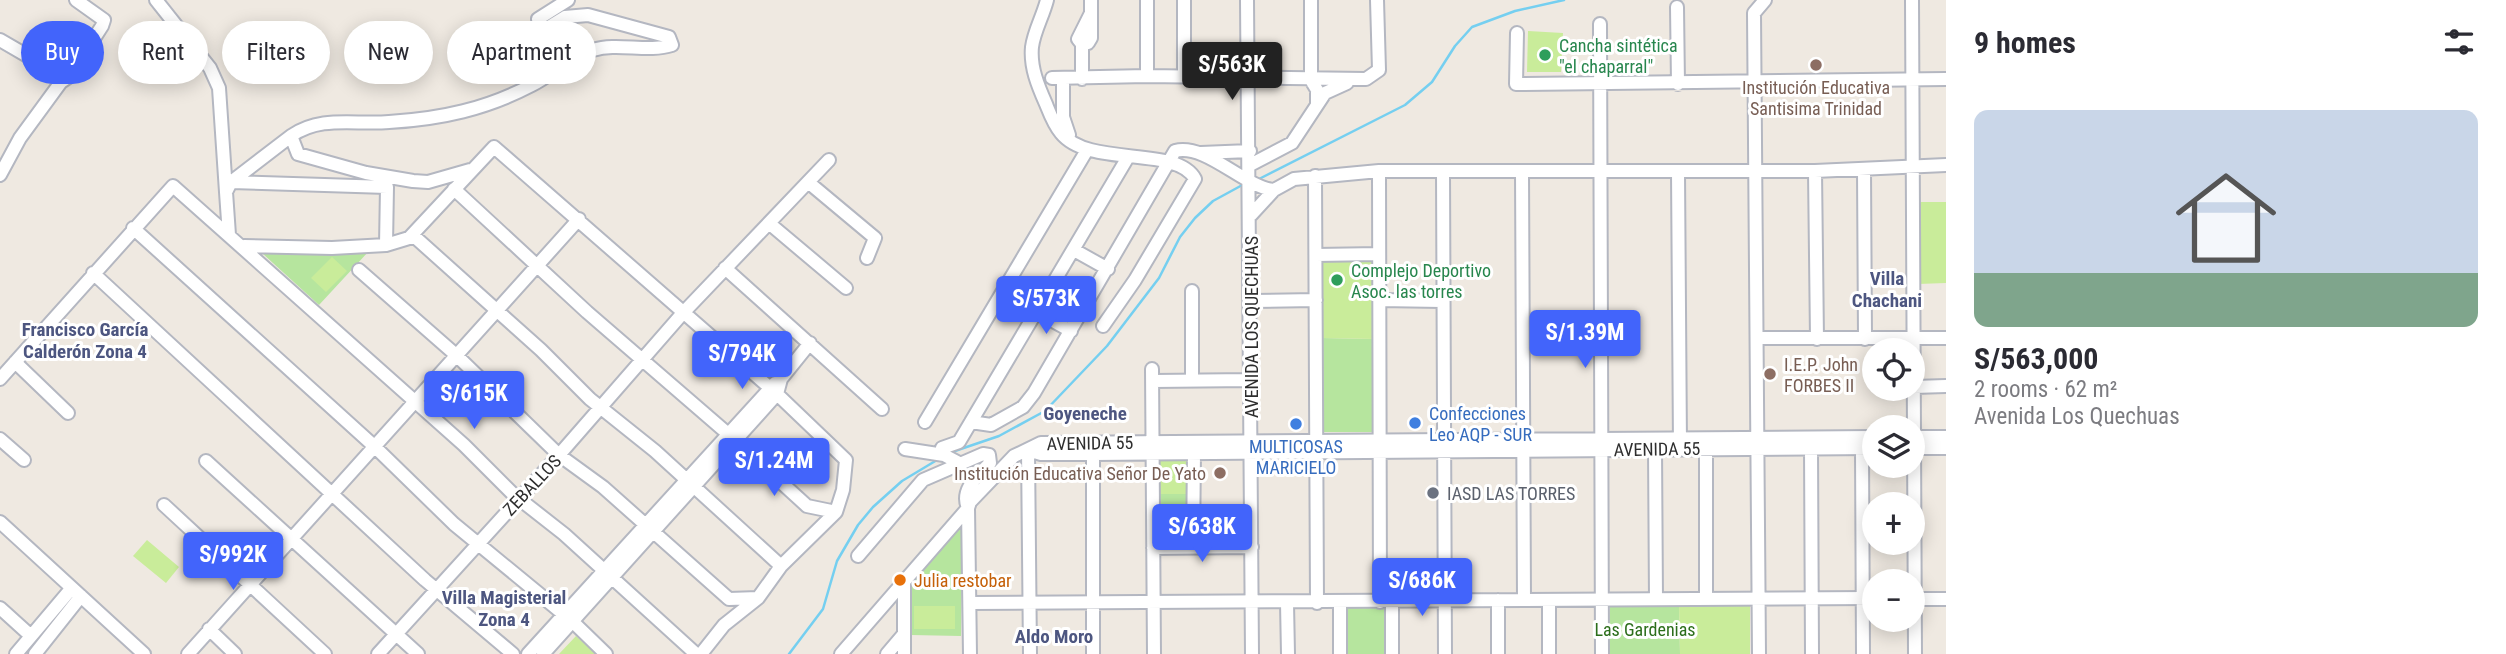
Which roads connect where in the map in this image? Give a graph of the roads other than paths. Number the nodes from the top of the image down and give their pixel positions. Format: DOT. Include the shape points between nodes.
graph roads {
  1 [pos="76,0"];
  2 [pos="156,0"];
  3 [pos="568,0"];
  4 [pos="1047,0"];
  5 [pos="1147,0"];
  6 [pos="1184,0"];
  7 [pos="1247,0"];
  8 [pos="1311,0"];
  9 [pos="1377,0"];
  10 [pos="1765,0"];
  11 [pos="1912,0"];
  12 [pos="1091,6"];
  13 [pos="1677,7"];
  14 [pos="103,21"];
  15 [pos="1600,24"];
  16 [pos="1517,33"];
  17 [pos="0,40"];
  18 [pos="21,52"];
  19 [pos="1147,76"];
  20 [pos="1184,76"];
  21 [pos="1082,79"];
  22 [pos="1248,79"];
  23 [pos="1946,79"];
  24 [pos="1311,80"];
  25 [pos="1353,80"];
  26 [pos="1911,80"];
  27 [pos="1755,83"];
  28 [pos="60,84"];
  29 [pos="1678,84"];
  30 [pos="1601,86"];
  31 [pos="1317,103"];
  32 [pos="291,136"];
  33 [pos="1072,141"];
  34 [pos="1087,150"];
  35 [pos="1250,151"];
  36 [pos="1195,153"];
  37 [pos="1128,157"];
  38 [pos="829,159"];
  39 [pos="1170,163"];
  40 [pos="1250,165"];
  41 [pos="1946,165"];
  42 [pos="1913,166"];
  43 [pos="470,170"];
  44 [pos="1864,170"];
  45 [pos="1379,171"];
  46 [pos="1443,171"];
  47 [pos="1522,171"];
  48 [pos="1755,171"];
  49 [pos="1815,171"];
  50 [pos="1600,172"];
  51 [pos="1678,172"];
  52 [pos="0,175"];
  53 [pos="1315,176"];
  54 [pos="808,182"];
  55 [pos="1251,182"];
  56 [pos="229,187"];
  57 [pos="454,189"];
  58 [pos="1274,190"];
  59 [pos="1251,215"];
  60 [pos="579,219"];
  61 [pos="770,224"];
  62 [pos="133,228"];
  63 [pos="229,235"];
  64 [pos="409,238"];
  65 [pos="386,245"];
  66 [pos="244,246"];
  67 [pos="1074,250"];
  68 [pos="1379,254"];
  69 [pos="1316,255"];
  70 [pos="867,258"];
  71 [pos="538,264"];
  72 [pos="725,268"];
  73 [pos="1108,268"];
  74 [pos="359,270"];
  75 [pos="93,273"];
  76 [pos="846,288"];
  77 [pos="1192,291"];
  78 [pos="1316,300"];
  79 [pos="1379,300"];
  80 [pos="1252,301"];
  81 [pos="1442,301"];
  82 [pos="497,311"];
  83 [pos="1037,312"];
  84 [pos="682,314"];
  85 [pos="1103,326"];
  86 [pos="1071,331"];
  87 [pos="1757,338"];
  88 [pos="1865,338"];
  89 [pos="1913,338"];
  90 [pos="1925,338"];
  91 [pos="1946,338"];
  92 [pos="1817,339"];
  93 [pos="1862,339"];
  94 [pos="810,343"];
  95 [pos="456,355"];
  96 [pos="641,361"];
  97 [pos="15,362"];
  98 [pos="0,379"];
  99 [pos="1192,380"];
  100 [pos="1251,380"];
  101 [pos="1946,386"];
  102 [pos="1925,387"];
  103 [pos="773,390"];
  104 [pos="415,401"];
  105 [pos="600,408"];
  106 [pos="882,410"];
  107 [pos="68,413"];
  108 [pos="925,422"];
  109 [pos="971,422"];
  110 [pos="731,436"];
  111 [pos="1946,437"];
  112 [pos="1862,438"];
  113 [pos="0,439"];
  114 [pos="1925,440"];
  115 [pos="1758,442"];
  116 [pos="1680,443"];
  117 [pos="1602,444"];
  118 [pos="1925,444"];
  119 [pos="1444,445"];
  120 [pos="1522,445"];
  121 [pos="374,446"];
  122 [pos="1379,446"];
  123 [pos="1153,447"];
  124 [pos="1251,447"];
  125 [pos="1316,447"];
  126 [pos="1811,447"];
  127 [pos="1706,448"];
  128 [pos="1862,448"];
  129 [pos="1946,448"];
  130 [pos="905,449"];
  131 [pos="1655,449"];
  132 [pos="1028,450"];
  133 [pos="1194,453"];
  134 [pos="1093,454"];
  135 [pos="559,455"];
  136 [pos="944,455"];
  137 [pos="24,460"];
  138 [pos="206,461"];
  139 [pos="961,464"];
  140 [pos="1868,478"];
  141 [pos="1914,478"];
  142 [pos="690,482"];
  143 [pos="333,493"];
  144 [pos="519,499"];
  145 [pos="164,505"];
  146 [pos="968,508"];
  147 [pos="836,512"];
  148 [pos="0,522"];
  149 [pos="649,528"];
  150 [pos="291,539"];
  151 [pos="477,545"];
  152 [pos="1252,547"];
  153 [pos="1153,548"];
  154 [pos="1193,548"];
  155 [pos="858,556"];
  156 [pos="781,566"];
  157 [pos="1868,569"];
  158 [pos="1914,569"];
  159 [pos="608,573"];
  160 [pos="904,581"];
  161 [pos="250,585"];
  162 [pos="435,590"];
  163 [pos="76,593"];
  164 [pos="758,598"];
  165 [pos="1862,598"];
  166 [pos="1602,599"];
  167 [pos="1656,599"];
  168 [pos="1706,599"];
  169 [pos="1812,599"];
  170 [pos="1925,599"];
  171 [pos="1946,599"];
  172 [pos="1498,600"];
  173 [pos="1524,600"];
  174 [pos="1549,600"];
  175 [pos="1759,600"];
  176 [pos="1445,601"];
  177 [pos="1340,602"];
  178 [pos="1386,602"];
  179 [pos="970,603"];
  180 [pos="1030,603"];
  181 [pos="1252,603"];
  182 [pos="1287,603"];
  183 [pos="1317,603"];
  184 [pos="1092,604"];
  185 [pos="1153,604"];
  186 [pos="0,608"];
  187 [pos="567,618"];
  188 [pos="209,629"];
  189 [pos="1865,632"];
  190 [pos="1915,632"];
  191 [pos="904,634"];
  192 [pos="395,635"];
  193 [pos="31,636"];
  194 [pos="44,651"];
  195 [pos="16,654"];
  196 [pos="144,654"];
  197 [pos="188,654"];
  198 [pos="235,654"];
  199 [pos="325,654"];
  200 [pos="378,654"];
  201 [pos="418,654"];
  202 [pos="513,654"];
  203 [pos="528,654"];
  204 [pos="542,654"];
  205 [pos="606,654"];
  206 [pos="695,654"];
  207 [pos="701,654"];
  208 [pos="841,654"];
  209 [pos="887,654"];
  210 [pos="904,654"];
  211 [pos="970,654"];
  212 [pos="1030,654"];
  213 [pos="1093,654"];
  214 [pos="1153,654"];
  215 [pos="1252,654"];
  216 [pos="1288,654"];
  217 [pos="1340,654"];
  218 [pos="1392,654"];
  219 [pos="1445,654"];
  220 [pos="1498,654"];
  221 [pos="1549,654"];
  222 [pos="1602,654"];
  223 [pos="1759,654"];
  224 [pos="1812,654"];
  225 [pos="1863,654"];
  226 [pos="1916,654"];
  1 -- 14 [label="street"];
  2 -- 56 [label="street" via="210,68 219,88"];
  3 -- 32 [label="street" via="538,19 540,25 547,28 573,15 595,15 669,37 672,45 597,49 519,92 472,111 403,121 322,122"];
  4 -- 33 [label="street" via="1032,46 1032,63 1054,123"];
  5 -- 19 [label="street"];
  6 -- 20 [label="street"];
  7 -- 22 [label="street, AVENIDA LOS QUECHUAS"];
  8 -- 24 [label="street"];
  9 -- 25 [label="street" via="1378,70"];
  10 -- 27 [label="street" via="1754,13"];
  11 -- 26 [label="street"];
  12 -- 21 [label="street" via="1078,37"];
  13 -- 29 [label="street"];
  15 -- 30 [label="street"];
  16 -- 30 [label="street" via="1516,84"];
  17 -- 18 [label="street"];
  19 -- 20 [label="street"];
  19 -- 21 [label="street"];
  20 -- 22 [label="street"];
  21 -- 33 [label="street" via="1058,78 1064,125"];
  22 -- 24 [label="street"];
  22 -- 35 [label="street, AVENIDA LOS QUECHUAS"];
  23 -- 26 [label="street"];
  24 -- 25 [label="street"];
  24 -- 31 [label="street"];
  25 -- 31 [label="street" via="1325,93"];
  26 -- 27 [label="street"];
  26 -- 42 [label="street"];
  27 -- 29 [label="street"];
  27 -- 48 [label="street"];
  28 -- 52 [label="street" via="20,138"];
  29 -- 30 [label="street"];
  30 -- 50 [label="street"];
  31 -- 40 [label="street" via="1298,138"];
  32 -- 43 [label="street" via="298,154 366,173 428,182"];
  32 -- 56 [label="street"];
  33 -- 34 [label="street"];
  34 -- 37 [label="street"];
  34 -- 108 [label="street"];
  35 -- 36 [label="street"];
  35 -- 40 [label="street, AVENIDA LOS QUECHUAS"];
  36 -- 39 [label="street" via="1175,151"];
  36 -- 55 [label="street"];
  37 -- 39 [label="street"];
  37 -- 67 [label="street"];
  38 -- 54 [label="street, ZEBALLOS"];
  39 -- 73 [label="street"];
  39 -- 85 [label="street" via="1190,172 1195,183"];
  40 -- 55 [label="street, AVENIDA LOS QUECHUAS"];
  41 -- 42 [label="street"];
  42 -- 44 [label="street"];
  42 -- 89 [label="street"];
  43 -- 57 [label="street"];
  43 -- 60 [label="street" via="494,147"];
  44 -- 49 [label="street"];
  44 -- 88 [label="street"];
  45 -- 46 [label="street"];
  45 -- 53 [label="street"];
  45 -- 68 [label="street"];
  46 -- 47 [label="street"];
  46 -- 81 [label="street"];
  47 -- 50 [label="street"];
  47 -- 120 [label="street"];
  48 -- 49 [label="street"];
  48 -- 51 [label="street"];
  48 -- 87 [label="street"];
  49 -- 92 [label="street"];
  50 -- 51 [label="street"];
  50 -- 117 [label="street"];
  51 -- 116 [label="street"];
  53 -- 58 [label="street" via="1294,179"];
  53 -- 69 [label="street"];
  54 -- 61 [label="street, ZEBALLOS"];
  54 -- 70 [label="street" via="875,239"];
  55 -- 58 [label="street"];
  55 -- 59 [label="street, AVENIDA LOS QUECHUAS"];
  56 -- 63 [label="street"];
  56 -- 65 [label="street" via="387,187"];
  57 -- 64 [label="street"];
  57 -- 71 [label="street"];
  58 -- 59 [label="street"];
  59 -- 80 [label="street, AVENIDA LOS QUECHUAS"];
  60 -- 71 [label="street"];
  60 -- 84 [label="street"];
  61 -- 72 [label="street, ZEBALLOS"];
  61 -- 76 [label="street"];
  62 -- 63 [label="street" via="173,186"];
  62 -- 75 [label="street"];
  62 -- 121 [label="street"];
  63 -- 66 [label="street"];
  64 -- 65 [label="street"];
  64 -- 82 [label="street" via="416,238"];
  65 -- 66 [label="street"];
  66 -- 104 [label="street"];
  67 -- 73 [label="street"];
  67 -- 83 [label="street"];
  68 -- 69 [label="street"];
  68 -- 79 [label="street"];
  69 -- 78 [label="street"];
  71 -- 82 [label="street"];
  71 -- 96 [label="street"];
  72 -- 84 [label="street, ZEBALLOS"];
  72 -- 94 [label="street"];
  73 -- 86 [label="street"];
  74 -- 95 [label="street"];
  75 -- 97 [label="street"];
  75 -- 143 [label="street"];
  77 -- 99 [label="street"];
  78 -- 80 [label="street"];
  78 -- 125 [label="street"];
  79 -- 81 [label="street"];
  79 -- 122 [label="street"];
  80 -- 100 [label="street, AVENIDA LOS QUECHUAS"];
  81 -- 119 [label="street"];
  82 -- 95 [label="street"];
  82 -- 105 [label="street"];
  83 -- 86 [label="street"];
  83 -- 109 [label="street"];
  84 -- 96 [label="street, ZEBALLOS"];
  84 -- 103 [label="street"];
  86 -- 109 [label="street" via="1023,407 991,425"];
  87 -- 92 [label="street"];
  87 -- 115 [label="street"];
  90 -- 91 [label="street"];
  92 -- 93 [label="street"];
  94 -- 103 [label="street"];
  94 -- 106 [label="street"];
  95 -- 104 [label="street"];
  95 -- 135 [label="street"];
  96 -- 105 [label="street, ZEBALLOS"];
  96 -- 110 [label="street"];
  97 -- 98 [label="street"];
  97 -- 107 [label="street"];
  99 -- 100 [label="street"];
  99 -- 123 [label="street" via="1153,375"];
  100 -- 124 [label="street, AVENIDA LOS QUECHUAS"];
  101 -- 102 [label="street"];
  103 -- 110 [label="street"];
  103 -- 147 [label="street" via="846,460"];
  104 -- 121 [label="street"];
  104 -- 144 [label="street"];
  105 -- 135 [label="street, ZEBALLOS"];
  105 -- 142 [label="street"];
  109 -- 136 [label="street" via="959,442 942,448"];
  110 -- 142 [label="street"];
  110 -- 147 [label="street" via="807,506"];
  111 -- 114 [label="street"];
  112 -- 115 [label="street, AVENIDA 55"];
  113 -- 137 [label="street"];
  115 -- 116 [label="street, AVENIDA 55"];
  115 -- 126 [label="street, AVENIDA 55"];
  115 -- 127 [label="street, AVENIDA 55"];
  115 -- 175 [label="street"];
  116 -- 117 [label="street, AVENIDA 55"];
  116 -- 127 [label="street, AVENIDA 55"];
  116 -- 131 [label="street, AVENIDA 55"];
  117 -- 120 [label="street, AVENIDA 55"];
  117 -- 131 [label="street, AVENIDA 55"];
  117 -- 166 [label="street"];
  118 -- 129 [label="street"];
  119 -- 120 [label="street, AVENIDA 55"];
  119 -- 122 [label="street, AVENIDA 55"];
  119 -- 176 [label="street"];
  120 -- 173 [label="street"];
  121 -- 143 [label="street"];
  121 -- 151 [label="street"];
  122 -- 125 [label="street, AVENIDA 55"];
  122 -- 178 [label="street"];
  123 -- 124 [label="street, AVENIDA 55"];
  123 -- 132 [label="street, AVENIDA 55" via="1041,443"];
  123 -- 133 [label="street, AVENIDA 55"];
  123 -- 134 [label="street, AVENIDA 55"];
  123 -- 153 [label="street"];
  124 -- 125 [label="street, AVENIDA 55"];
  124 -- 133 [label="street, AVENIDA 55"];
  124 -- 152 [label="street, AVENIDA LOS QUECHUAS"];
  125 -- 183 [label="street"];
  126 -- 128 [label="street, AVENIDA 55"];
  126 -- 169 [label="street"];
  127 -- 168 [label="street"];
  130 -- 136 [label="street"];
  131 -- 167 [label="street"];
  132 -- 134 [label="street, AVENIDA 55"];
  132 -- 146 [label="street" via="1014,456"];
  132 -- 180 [label="street"];
  133 -- 154 [label="street"];
  134 -- 184 [label="street"];
  135 -- 144 [label="street, ZEBALLOS"];
  135 -- 149 [label="street"];
  136 -- 139 [label="street"];
  138 -- 150 [label="street"];
  139 -- 146 [label="street" via="983,454 990,458 967,491"];
  139 -- 155 [label="street" via="923,480"];
  140 -- 157 [label="street"];
  141 -- 158 [label="street"];
  142 -- 149 [label="street"];
  142 -- 156 [label="street"];
  143 -- 150 [label="street"];
  143 -- 162 [label="street"];
  144 -- 151 [label="street, ZEBALLOS"];
  144 -- 159 [label="street"];
  145 -- 161 [label="street"];
  146 -- 160 [label="street"];
  146 -- 179 [label="street"];
  147 -- 156 [label="street"];
  148 -- 163 [label="street"];
  149 -- 159 [label="street"];
  149 -- 164 [label="street" via="729,599"];
  150 -- 161 [label="street"];
  150 -- 192 [label="street"];
  151 -- 162 [label="street, ZEBALLOS"];
  151 -- 187 [label="street"];
  152 -- 154 [label="street"];
  152 -- 181 [label="street, AVENIDA LOS QUECHUAS"];
  153 -- 154 [label="street"];
  153 -- 185 [label="street"];
  156 -- 164 [label="street"];
  159 -- 187 [label="street"];
  159 -- 206 [label="street"];
  160 -- 191 [label="street"];
  160 -- 208 [label="street"];
  161 -- 188 [label="street"];
  161 -- 199 [label="street"];
  162 -- 192 [label="street, ZEBALLOS"];
  162 -- 202 [label="street"];
  163 -- 193 [label="street"];
  163 -- 194 [label="street"];
  163 -- 196 [label="street"];
  164 -- 207 [label="street" via="724,625"];
  165 -- 169 [label="street"];
  166 -- 167 [label="street"];
  166 -- 174 [label="street"];
  166 -- 222 [label="street"];
  167 -- 168 [label="street"];
  168 -- 175 [label="street"];
  169 -- 175 [label="street"];
  169 -- 224 [label="street"];
  170 -- 171 [label="street"];
  172 -- 173 [label="street"];
  172 -- 176 [label="street"];
  172 -- 220 [label="street"];
  173 -- 174 [label="street"];
  174 -- 221 [label="street"];
  175 -- 223 [label="street"];
  176 -- 178 [label="street"];
  176 -- 219 [label="street"];
  177 -- 178 [label="street"];
  177 -- 183 [label="street"];
  177 -- 217 [label="street"];
  178 -- 218 [label="street"];
  179 -- 180 [label="street"];
  179 -- 211 [label="street"];
  180 -- 184 [label="street"];
  180 -- 212 [label="street"];
  181 -- 182 [label="street"];
  181 -- 185 [label="street"];
  181 -- 215 [label="street, AVENIDA LOS QUECHUAS"];
  182 -- 183 [label="street"];
  182 -- 216 [label="street"];
  184 -- 185 [label="street"];
  184 -- 213 [label="street"];
  185 -- 214 [label="street"];
  186 -- 193 [label="street"];
  187 -- 203 [label="street"];
  187 -- 204 [label="street"];
  187 -- 205 [label="street"];
  188 -- 197 [label="street"];
  188 -- 198 [label="street"];
  189 -- 225 [label="street"];
  190 -- 226 [label="street"];
  191 -- 209 [label="street"];
  191 -- 210 [label="street"];
  192 -- 200 [label="street, ZEBALLOS"];
  192 -- 201 [label="street"];
  193 -- 195 [label="street"];
}
